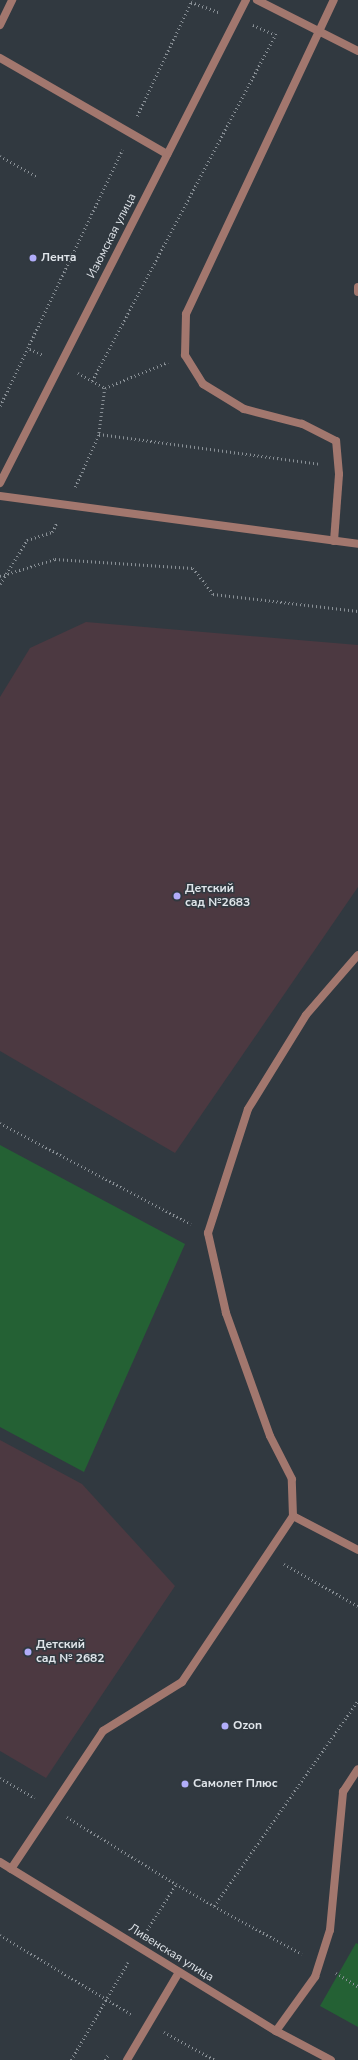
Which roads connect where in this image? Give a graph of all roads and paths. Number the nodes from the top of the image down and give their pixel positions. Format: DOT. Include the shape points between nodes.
graph roads {
  1 [pos="12,0"];
  2 [pos="192,0"];
  3 [pos="246,0"];
  4 [pos="257,0"];
  5 [pos="334,0"];
  6 [pos="286,15"];
  7 [pos="0,25"];
  8 [pos="320,31"];
  9 [pos="358,51"];
  10 [pos="0,58"];
  11 [pos="130,133"];
  12 [pos="167,154"];
  13 [pos="0,156"];
  14 [pos="38,177"];
  15 [pos="358,287"];
  16 [pos="358,292"];
  17 [pos="30,349"];
  18 [pos="185,355"];
  19 [pos="60,364"];
  20 [pos="92,381"];
  21 [pos="105,388"];
  22 [pos="0,406"];
  23 [pos="99,434"];
  24 [pos="338,466"];
  25 [pos="0,484"];
  26 [pos="0,496"];
  27 [pos="66,505"];
  28 [pos="334,541"];
  29 [pos="358,544"];
  30 [pos="0,576"];
  31 [pos="3,578"];
  32 [pos="0,584"];
  33 [pos="358,611"];
  34 [pos="358,955"];
  35 [pos="0,1123"];
  36 [pos="208,1233"];
  37 [pos="294,1516"];
  38 [pos="358,1550"];
  39 [pos="269,1556"];
  40 [pos="358,1606"];
  41 [pos="358,1700"];
  42 [pos="358,1769"];
  43 [pos="0,1778"];
  44 [pos="52,1807"];
  45 [pos="0,1862"];
  46 [pos="11,1869"];
  47 [pos="176,1884"];
  48 [pos="214,1906"];
  49 [pos="0,1935"];
  50 [pos="138,1946"];
  51 [pos="319,1963"];
  52 [pos="179,1972"];
  53 [pos="358,1986"];
  54 [pos="107,1999"];
  55 [pos="132,2015"];
  56 [pos="128,2021"];
  57 [pos="149,2024"];
  58 [pos="276,2031"];
  59 [pos="112,2047"];
  60 [pos="70,2060"];
  61 [pos="105,2060"];
  62 [pos="127,2060"];
  63 [pos="215,2060"];
  64 [pos="331,2060"];
  1 -- 7 [label="street"];
  2 -- 11 [label="path"];
  3 -- 12 [label="street, Изюмская улица"];
  4 -- 6 [label="street"];
  5 -- 8 [label="street"];
  6 -- 8 [label="street"];
  6 -- 20 [label="path"];
  8 -- 9 [label="street"];
  8 -- 18 [label="street" via="186,314"];
  10 -- 11 [label="street"];
  11 -- 12 [label="street"];
  11 -- 17 [label="path"];
  12 -- 19 [label="street, Изюмская улица"];
  13 -- 14 [label="path"];
  15 -- 16 [label="street"];
  17 -- 19 [label="path"];
  17 -- 22 [label="path"];
  18 -- 21 [label="path"];
  18 -- 24 [label="street" via="203,384 244,409 302,424 336,441"];
  19 -- 20 [label="path"];
  19 -- 25 [label="street, Изюмская улица"];
  20 -- 21 [label="path"];
  21 -- 23 [label="path"];
  23 -- 24 [label="path"];
  23 -- 27 [label="path"];
  24 -- 28 [label="street"];
  26 -- 27 [label="street"];
  27 -- 28 [label="street"];
  27 -- 31 [label="path" via="52,532 27,540"];
  28 -- 29 [label="street"];
  30 -- 31 [label="path"];
  31 -- 32 [label="path"];
  31 -- 33 [label="path" via="55,559 193,568 213,594"];
  34 -- 36 [label="street" via="306,1014 248,1109"];
  35 -- 36 [label="path"];
  36 -- 37 [label="street" via="226,1313 270,1436 292,1479"];
  37 -- 38 [label="street"];
  37 -- 39 [label="street"];
  39 -- 40 [label="path"];
  39 -- 44 [label="street" via="182,1682 103,1731"];
  41 -- 48 [label="path"];
  42 -- 51 [label="street" via="343,1792 330,1930"];
  43 -- 44 [label="path"];
  44 -- 46 [label="street"];
  44 -- 47 [label="path"];
  45 -- 46 [label="street, Ливенская улица"];
  46 -- 50 [label="street, Ливенская улица"];
  47 -- 48 [label="path"];
  47 -- 50 [label="path"];
  48 -- 51 [label="path"];
  49 -- 54 [label="path"];
  50 -- 52 [label="street, Ливенская улица"];
  50 -- 54 [label="path"];
  51 -- 53 [label="path"];
  51 -- 58 [label="street" via="315,1977"];
  52 -- 57 [label="street"];
  52 -- 58 [label="street, Ливенская улица"];
  54 -- 55 [label="path"];
  54 -- 60 [label="path"];
  55 -- 56 [label="path"];
  55 -- 57 [label="path"];
  57 -- 62 [label="street"];
  57 -- 63 [label="path"];
  58 -- 64 [label="street, Ливенская улица"];
  59 -- 61 [label="path"];
}
